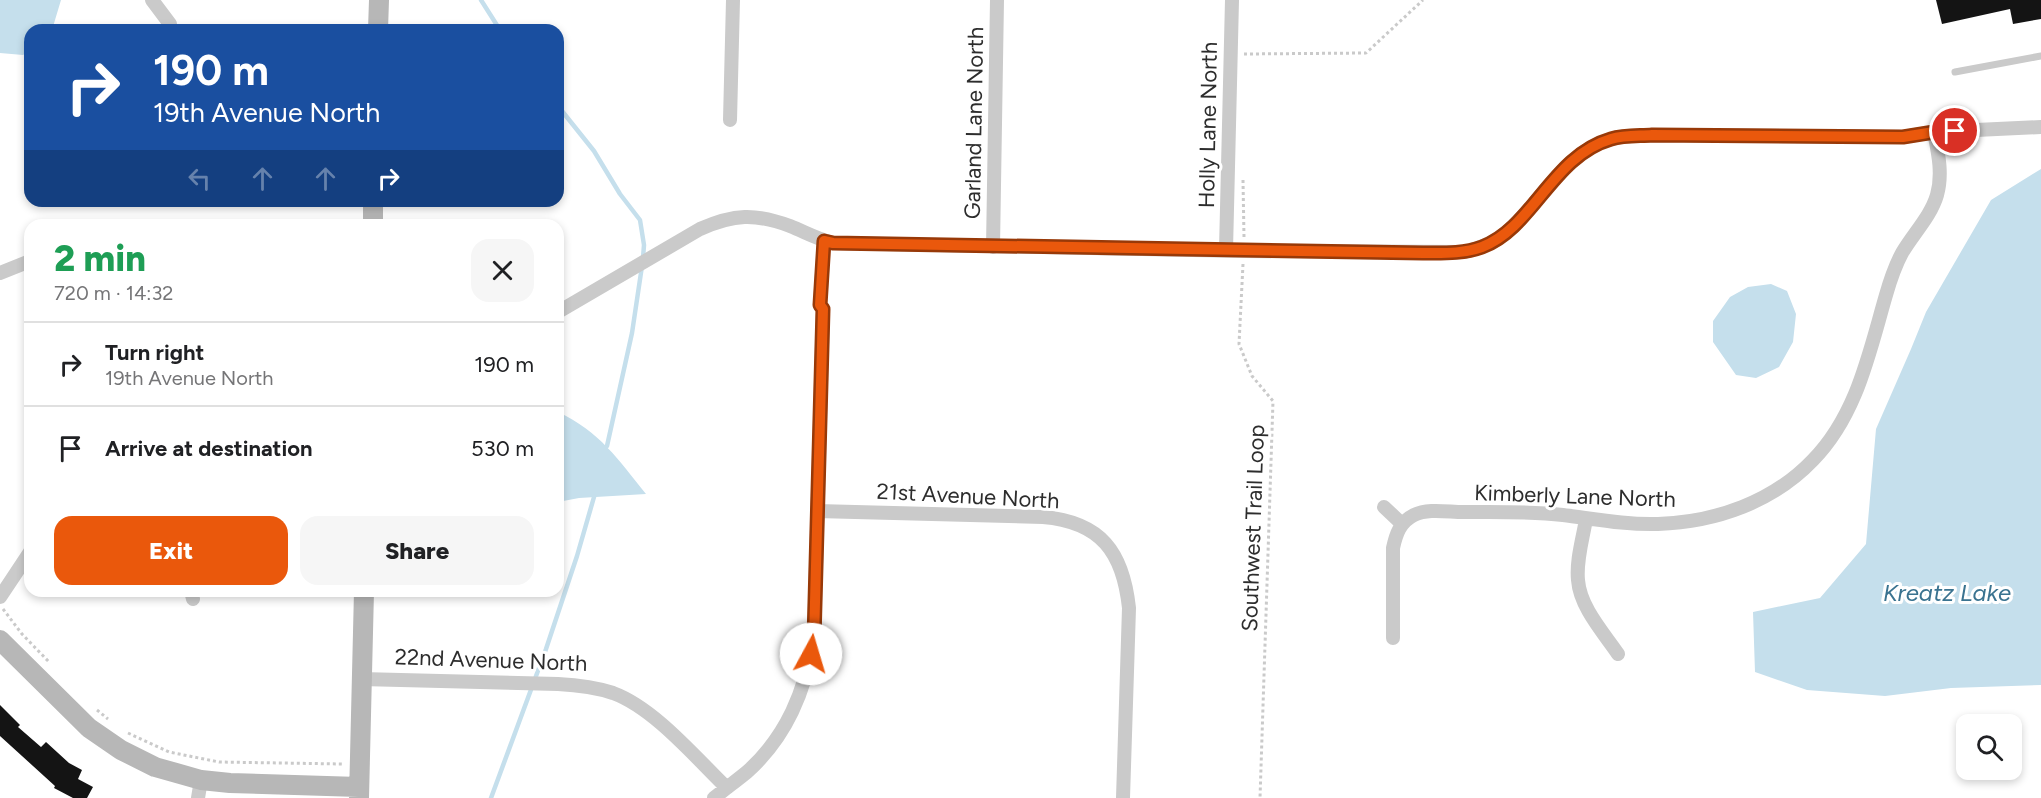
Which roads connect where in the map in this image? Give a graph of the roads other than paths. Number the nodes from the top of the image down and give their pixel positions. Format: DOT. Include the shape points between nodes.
graph roads {
  1 [pos="152,0"];
  2 [pos="380,0"];
  3 [pos="732,0"];
  4 [pos="997,0"];
  5 [pos="1232,0"];
  6 [pos="170,24"];
  7 [pos="378,24"];
  8 [pos="2041,56"];
  9 [pos="1955,72"];
  10 [pos="730,120"];
  11 [pos="2041,127"];
  12 [pos="1934,132"];
  13 [pos="824,241"];
  14 [pos="993,247"];
  15 [pos="1226,250"];
  16 [pos="24,263"];
  17 [pos="0,273"];
  18 [pos="564,308"];
  19 [pos="1384,507"];
  20 [pos="817,511"];
  21 [pos="1586,519"];
  22 [pos="1402,524"];
  23 [pos="24,561"];
  24 [pos="0,597"];
  25 [pos="364,597"];
  26 [pos="1393,638"];
  27 [pos="0,640"];
  28 [pos="1618,654"];
  29 [pos="362,679"];
  30 [pos="727,788"];
  31 [pos="199,789"];
  32 [pos="359,793"];
  33 [pos="714,798"];
  34 [pos="1123,798"];
  1 -- 6 [label="street"];
  2 -- 7 [label="street"];
  3 -- 10 [label="street"];
  4 -- 14 [label="street, Garland Lane North"];
  5 -- 15 [label="street, Holly Lane North"];
  8 -- 9 [label="lane"];
  11 -- 12 [label="street"];
  12 -- 15 [label="street" via="1903,137 1612,138 1575,158 1502,236 1465,252"];
  12 -- 21 [label="street, Kimberly Lane North" via="1937,194 1901,255 1850,407 1815,459 1792,480 1765,496 1736,510 1698,520 1658,524"];
  13 -- 14 [label="street"];
  13 -- 18 [label="street" via="769,219 722,219"];
  13 -- 20 [label="street"];
  14 -- 15 [label="street"];
  16 -- 17 [label="street"];
  19 -- 22 [label="street"];
  20 -- 30 [label="street" via="814,639 800,698 787,725 768,750"];
  20 -- 34 [label="street, 21st Avenue North" via="1062,518 1096,534 1120,566 1129,608"];
  21 -- 22 [label="street, Kimberly Lane North" via="1512,512 1431,512 1416,514"];
  21 -- 28 [label="street" via="1578,563 1582,598"];
  22 -- 26 [label="street" via="1393,548"];
  23 -- 24 [label="street"];
  25 -- 29 [label="street"];
  27 -- 31 [label="street" via="89,728 121,750"];
  29 -- 30 [label="street, 22nd Avenue North" via="558,684 614,694 661,724"];
  29 -- 32 [label="street"];
  30 -- 33 [label="street"];
  31 -- 32 [label="street" via="230,783"];
}
